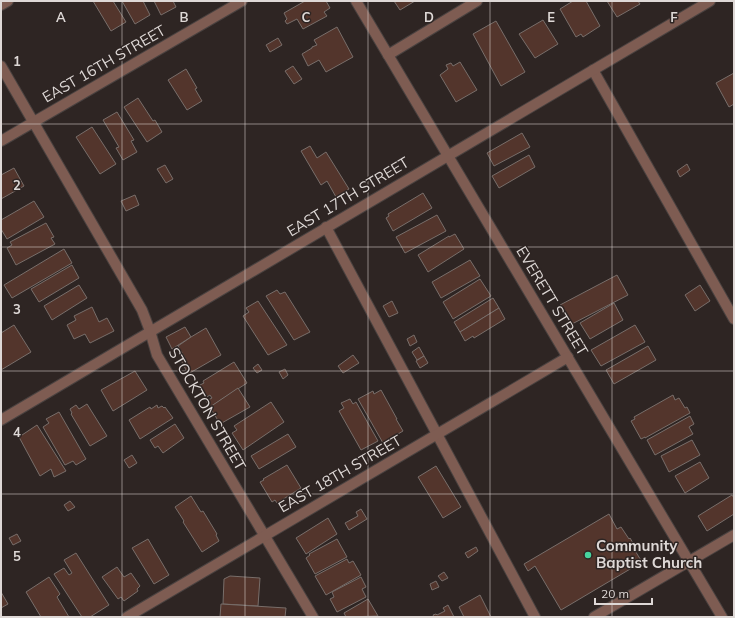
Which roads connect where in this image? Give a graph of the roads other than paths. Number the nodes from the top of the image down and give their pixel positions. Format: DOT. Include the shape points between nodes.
graph roads {
  1 [pos="8,1"];
  2 [pos="242,1"];
  3 [pos="356,1"];
  4 [pos="477,1"];
  5 [pos="710,1"];
  6 [pos="1,5"];
  7 [pos="388,55"];
  8 [pos="1,66"];
  9 [pos="593,70"];
  10 [pos="34,122"];
  11 [pos="1,141"];
  12 [pos="447,156"];
  13 [pos="326,227"];
  14 [pos="734,319"];
  15 [pos="150,331"];
  16 [pos="568,357"];
  17 [pos="1,420"];
  18 [pos="438,434"];
  19 [pos="734,535"];
  20 [pos="265,536"];
  21 [pos="689,561"];
  22 [pos="127,617"];
  23 [pos="313,617"];
  24 [pos="535,617"];
  25 [pos="594,617"];
  26 [pos="722,617"];
  1 -- 6 [label="street"];
  2 -- 10 [label="street, EAST 16TH STREET"];
  3 -- 7 [label="street, EVERETT STREET"];
  4 -- 7 [label="street"];
  5 -- 9 [label="street, EAST 17TH STREET"];
  7 -- 12 [label="street, EVERETT STREET"];
  8 -- 10 [label="street, STOCKTON STREET"];
  9 -- 12 [label="street, EAST 17TH STREET"];
  9 -- 14 [label="street"];
  10 -- 11 [label="street, EAST 16TH STREET"];
  10 -- 15 [label="street, STOCKTON STREET" via="142,310"];
  12 -- 13 [label="street, EAST 17TH STREET"];
  12 -- 16 [label="street, EVERETT STREET"];
  13 -- 15 [label="street, EAST 17TH STREET"];
  13 -- 18 [label="street"];
  15 -- 17 [label="street, EAST 17TH STREET"];
  15 -- 20 [label="street, STOCKTON STREET" via="157,355"];
  16 -- 18 [label="street, EAST 18TH STREET"];
  16 -- 21 [label="street, EVERETT STREET"];
  18 -- 20 [label="street, EAST 18TH STREET"];
  18 -- 24 [label="street"];
  19 -- 21 [label="street"];
  20 -- 22 [label="street, EAST 18TH STREET"];
  20 -- 23 [label="street, STOCKTON STREET"];
  21 -- 25 [label="street"];
  21 -- 26 [label="street, EVERETT STREET"];
}
